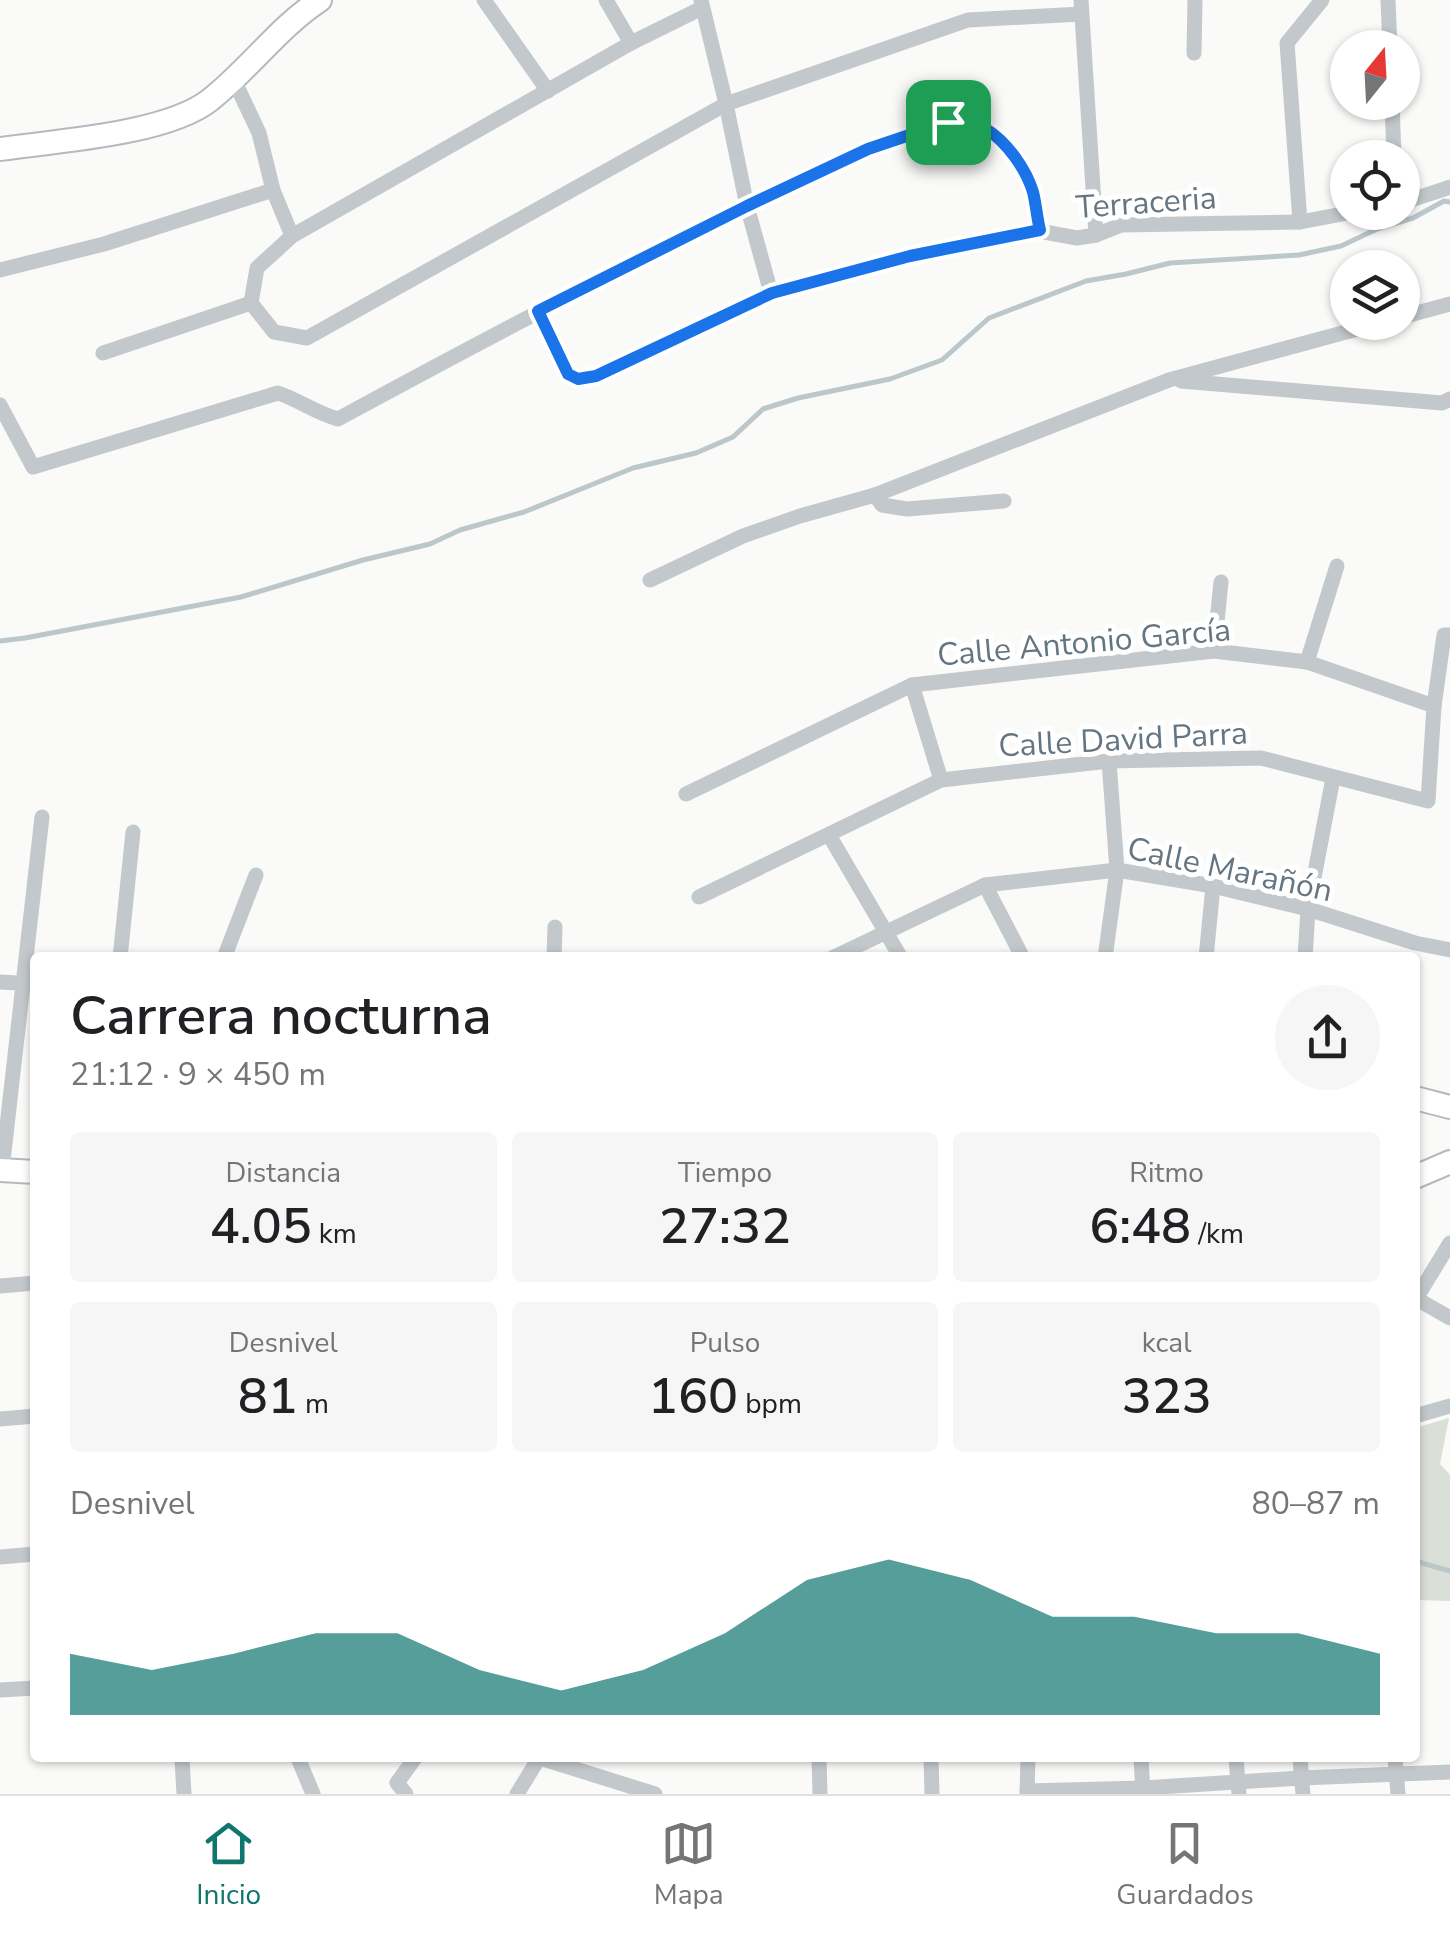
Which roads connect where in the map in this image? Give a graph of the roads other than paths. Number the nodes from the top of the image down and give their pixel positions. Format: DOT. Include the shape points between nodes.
graph roads {
  1 [pos="484,0"];
  2 [pos="606,0"];
  3 [pos="1195,0"];
  4 [pos="1322,0"];
  5 [pos="1388,0"];
  6 [pos="315,1"];
  7 [pos="702,4"];
  8 [pos="1081,7"];
  9 [pos="1389,30"];
  10 [pos="631,43"];
  11 [pos="1194,53"];
  12 [pos="233,78"];
  13 [pos="548,91"];
  14 [pos="726,104"];
  15 [pos="0,149"];
  16 [pos="1450,188"];
  17 [pos="273,190"];
  18 [pos="1420,197"];
  19 [pos="747,206"];
  20 [pos="1330,216"];
  21 [pos="1300,222"];
  22 [pos="1040,230"];
  23 [pos="1096,235"];
  24 [pos="292,236"];
  25 [pos="0,270"];
  26 [pos="772,293"];
  27 [pos="250,303"];
  28 [pos="1450,304"];
  29 [pos="538,311"];
  30 [pos="1420,312"];
  31 [pos="1330,336"];
  32 [pos="103,352"];
  33 [pos="1169,380"];
  34 [pos="1450,399"];
  35 [pos="0,404"];
  36 [pos="876,495"];
  37 [pos="1004,501"];
  38 [pos="1337,566"];
  39 [pos="650,580"];
  40 [pos="1221,582"];
  41 [pos="1447,635"];
  42 [pos="1214,651"];
  43 [pos="1307,662"];
  44 [pos="912,685"];
  45 [pos="1434,706"];
  46 [pos="1109,762"];
  47 [pos="1333,778"];
  48 [pos="941,780"];
  49 [pos="686,794"];
  50 [pos="42,817"];
  51 [pos="133,832"];
  52 [pos="829,835"];
  53 [pos="1117,870"];
  54 [pos="256,875"];
  55 [pos="985,885"];
  56 [pos="1212,886"];
  57 [pos="699,897"];
  58 [pos="1308,909"];
  59 [pos="555,927"];
  60 [pos="886,930"];
  61 [pos="1414,950"];
  62 [pos="1450,950"];
  63 [pos="31,952"];
  64 [pos="121,952"];
  65 [pos="226,952"];
  66 [pos="554,952"];
  67 [pos="844,952"];
  68 [pos="899,952"];
  69 [pos="1020,952"];
  70 [pos="1106,952"];
  71 [pos="1206,952"];
  72 [pos="1305,952"];
  73 [pos="0,982"];
  74 [pos="29,984"];
  75 [pos="1420,1099"];
  76 [pos="1450,1107"];
  77 [pos="1450,1162"];
  78 [pos="1,1170"];
  79 [pos="30,1172"];
  80 [pos="1420,1174"];
  81 [pos="1450,1243"];
  82 [pos="30,1283"];
  83 [pos="0,1286"];
  84 [pos="1420,1292"];
  85 [pos="1420,1301"];
  86 [pos="1450,1318"];
  87 [pos="1450,1406"];
  88 [pos="1420,1415"];
  89 [pos="30,1416"];
  90 [pos="0,1419"];
  91 [pos="30,1554"];
  92 [pos="0,1557"];
  93 [pos="30,1688"];
  94 [pos="0,1690"];
  95 [pos="182,1762"];
  96 [pos="300,1762"];
  97 [pos="413,1762"];
  98 [pos="537,1762"];
  99 [pos="552,1762"];
  100 [pos="819,1762"];
  101 [pos="932,1762"];
  102 [pos="1028,1762"];
  103 [pos="1141,1762"];
  104 [pos="1236,1762"];
  105 [pos="1395,1762"];
  106 [pos="1450,1772"];
  107 [pos="1397,1776"];
  108 [pos="1302,1786"];
  109 [pos="1238,1788"];
  110 [pos="1143,1791"];
  111 [pos="1027,1792"];
  112 [pos="184,1794"];
  113 [pos="313,1794"];
  114 [pos="406,1794"];
  115 [pos="517,1794"];
  116 [pos="655,1794"];
  117 [pos="820,1794"];
  118 [pos="932,1794"];
  119 [pos="1398,1794"];
  1 -- 13 [label="street"];
  2 -- 10 [label="street"];
  3 -- 11 [label="street"];
  4 -- 21 [label="street" via="1288,43"];
  5 -- 9 [label="street"];
  6 -- 12 [label="street"];
  7 -- 10 [label="street"];
  7 -- 14 [label="street"];
  8 -- 14 [label="street" via="968,20"];
  8 -- 23 [label="street"];
  10 -- 13 [label="street"];
  12 -- 15 [label="street" via="208,102 172,120"];
  12 -- 17 [label="street" via="258,133"];
  13 -- 24 [label="street"];
  14 -- 19 [label="street"];
  14 -- 27 [label="street" via="307,338 274,332"];
  16 -- 18 [label="street"];
  17 -- 24 [label="street"];
  17 -- 25 [label="street"];
  19 -- 22 [label="street" via="868,149 948,122 969,123 1005,145 1020,165"];
  19 -- 26 [label="street"];
  19 -- 29 [label="street"];
  20 -- 21 [label="street, Terraceria"];
  21 -- 23 [label="street, Terraceria" via="1122,226"];
  22 -- 23 [label="street, Terraceria"];
  22 -- 26 [label="street, Terraceria"];
  24 -- 27 [label="street" via="257,268"];
  26 -- 29 [label="street, Terraceria" via="578,379 568,374"];
  27 -- 32 [label="street"];
  28 -- 30 [label="street"];
  29 -- 35 [label="street" via="338,419 278,392 33,467"];
  31 -- 33 [label="street"];
  33 -- 34 [label="street"];
  33 -- 36 [label="street"];
  36 -- 37 [label="street" via="882,505 906,509"];
  36 -- 39 [label="street" via="743,536"];
  38 -- 43 [label="street"];
  40 -- 42 [label="street"];
  41 -- 45 [label="street"];
  42 -- 43 [label="street, Calle Antonio García"];
  42 -- 44 [label="street, Calle Antonio García"];
  43 -- 45 [label="street, Calle Antonio García"];
  44 -- 48 [label="street"];
  44 -- 49 [label="street, Calle Antonio García"];
  45 -- 47 [label="street, Calle David Parra" via="1428,801"];
  46 -- 47 [label="street, Calle David Parra" via="1261,758"];
  46 -- 48 [label="street, Calle David Parra"];
  46 -- 53 [label="street"];
  47 -- 58 [label="street"];
  48 -- 52 [label="street, Calle David Parra"];
  50 -- 63 [label="street"];
  51 -- 64 [label="street"];
  52 -- 57 [label="street, Calle David Parra"];
  52 -- 60 [label="street"];
  53 -- 55 [label="street, Calle Marañón"];
  53 -- 56 [label="street, Calle Marañón"];
  53 -- 70 [label="street"];
  54 -- 65 [label="street"];
  55 -- 60 [label="street, Calle Marañón"];
  55 -- 69 [label="street"];
  56 -- 58 [label="street, Calle Marañón"];
  56 -- 71 [label="street"];
  58 -- 61 [label="street, Calle Marañón"];
  58 -- 72 [label="street"];
  59 -- 66 [label="street"];
  60 -- 67 [label="street, Calle Marañón"];
  60 -- 68 [label="street"];
  61 -- 62 [label="street, Calle Marañón"];
  73 -- 74 [label="street"];
  74 -- 78 [label="street"];
  75 -- 76 [label="street"];
  77 -- 80 [label="street"];
  78 -- 79 [label="street"];
  81 -- 84 [label="street"];
  82 -- 83 [label="street"];
  85 -- 86 [label="street"];
  87 -- 88 [label="street"];
  89 -- 90 [label="street"];
  91 -- 92 [label="street"];
  93 -- 94 [label="street"];
  95 -- 112 [label="street"];
  96 -- 113 [label="street"];
  97 -- 114 [label="street" via="397,1782"];
  98 -- 115 [label="street"];
  99 -- 116 [label="street"];
  100 -- 117 [label="street"];
  101 -- 118 [label="street"];
  102 -- 111 [label="street"];
  103 -- 110 [label="street"];
  104 -- 109 [label="street"];
  105 -- 107 [label="street"];
  106 -- 107 [label="street"];
  107 -- 108 [label="street"];
  107 -- 119 [label="street"];
  108 -- 109 [label="street"];
  109 -- 110 [label="street"];
  110 -- 111 [label="street"];
}
